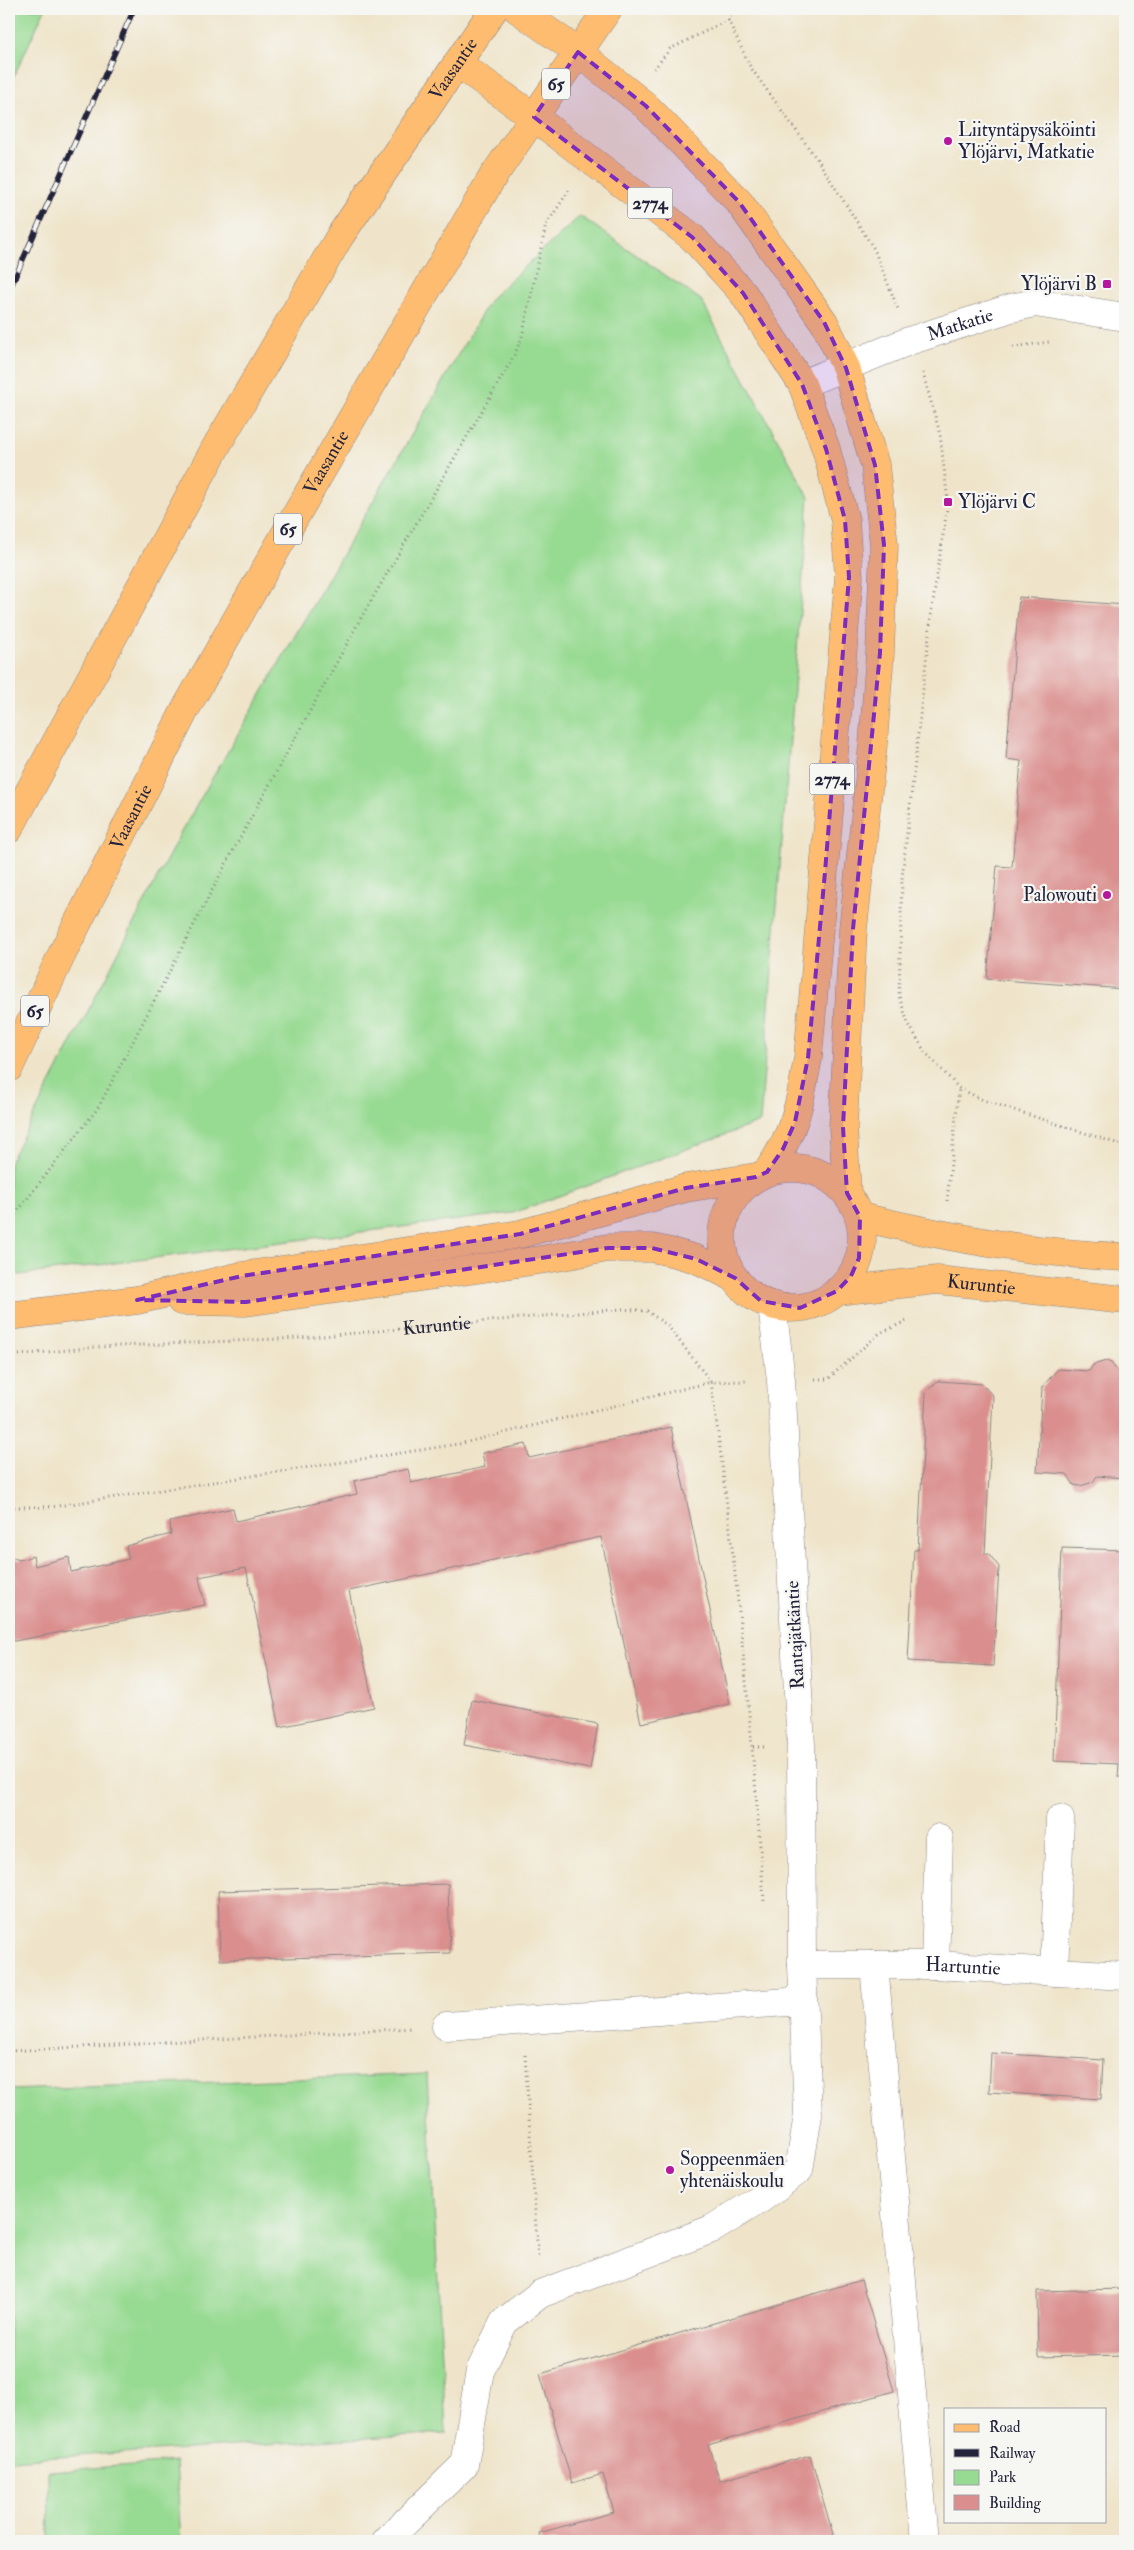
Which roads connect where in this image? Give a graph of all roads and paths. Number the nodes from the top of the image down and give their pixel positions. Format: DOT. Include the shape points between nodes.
graph roads {
  1 [pos="494,9"];
  2 [pos="517,9"];
  3 [pos="608,9"];
  4 [pos="736,9"];
  5 [pos="578,52"];
  6 [pos="457,63"];
  7 [pos="632,95"];
  8 [pos="534,117"];
  9 [pos="589,159"];
  10 [pos="1125,317"];
  11 [pos="846,368"];
  12 [pos="802,384"];
  13 [pos="9,829"];
  14 [pos="9,1068"];
  15 [pos="762,1174"];
  16 [pos="847,1193"];
  17 [pos="860,1217"];
  18 [pos="9,1222"];
  19 [pos="1125,1257"];
  20 [pos="735,1278"];
  21 [pos="837,1291"];
  22 [pos="137,1300"];
  23 [pos="1125,1300"];
  24 [pos="772,1305"];
  25 [pos="19,1315"];
  26 [pos="915,1318"];
  27 [pos="11,1356"];
  28 [pos="781,1380"];
  29 [pos="711,1382"];
  30 [pos="9,1507"];
  31 [pos="1060,1819"];
  32 [pos="939,1838"];
  33 [pos="764,1904"];
  34 [pos="802,1965"];
  35 [pos="874,1965"];
  36 [pos="935,1965"];
  37 [pos="1054,1972"];
  38 [pos="1125,1976"];
  39 [pos="803,2000"];
  40 [pos="523,2019"];
  41 [pos="446,2026"];
  42 [pos="9,2051"];
  43 [pos="540,2294"];
  44 [pos="386,2541"];
  45 [pos="925,2541"];
  1 -- 6 [label="main road, Vaasantie"];
  2 -- 5 [label="main road, 2774"];
  3 -- 5 [label="main road, Vaasantie / 65"];
  4 -- 7 [label="path" via="728,20 670,49"];
  5 -- 7 [label="main road, 2774"];
  5 -- 8 [label="main road, Vaasantie / 65"];
  6 -- 8 [label="main road, 2774"];
  6 -- 13 [label="main road, Vaasantie" via="340,236 222,436"];
  7 -- 11 [label="main road, 2774" via="739,202 824,322"];
  8 -- 9 [label="main road, 2774"];
  8 -- 14 [label="main road, Vaasantie / 65" via="492,178 186,708 62,954"];
  9 -- 12 [label="main road, 2774" via="692,238 743,293"];
  9 -- 18 [label="path" via="546,225 522,337 514,356 361,618 228,860 98,1108"];
  10 -- 11 [label="street, Matkatie" via="1035,303 909,340"];
  11 -- 12 [label="street, Matkatie"];
  11 -- 16 [label="main road, 2774" via="875,465 884,545 874,735 852,949 843,1127"];
  12 -- 15 [label="main road, 2774" via="826,449 845,520 849,577 808,1058 795,1122 783,1149"];
  15 -- 16 [label="main road" via="789,1167 810,1170 831,1178"];
  15 -- 20 [label="main road" via="737,1194 722,1229 723,1255"];
  15 -- 22 [label="main road" via="686,1188 520,1234 242,1276"];
  16 -- 17 [label="main road"];
  17 -- 19 [label="main road" via="982,1242 1083,1256"];
  17 -- 21 [label="main road" via="860,1258 851,1276"];
  20 -- 22 [label="main road" via="696,1259 675,1253 652,1248 608,1248 546,1260 246,1302"];
  20 -- 24 [label="main road" via="751,1295"];
  21 -- 23 [label="main road, Kuruntie" via="937,1280"];
  21 -- 24 [label="main road" via="826,1299 800,1308"];
  22 -- 25 [label="main road"];
  24 -- 28 [label="street, Rantajätkäntie"];
  26 -- 28 [label="path" via="880,1332 828,1379"];
  27 -- 29 [label="path, Kuruntie" via="97,1347 300,1338 622,1309 647,1311 668,1326"];
  28 -- 29 [label="path"];
  28 -- 34 [label="street, Rantajätkäntie" via="801,1746"];
  29 -- 30 [label="path" via="459,1444 51,1507"];
  29 -- 33 [label="path" via="728,1504 753,1747"];
  31 -- 37 [label="street"];
  32 -- 36 [label="street"];
  34 -- 35 [label="street, Hartuntie"];
  34 -- 39 [label="street, Rantajätkäntie"];
  35 -- 36 [label="street, Hartuntie"];
  35 -- 45 [label="street"];
  36 -- 37 [label="street, Hartuntie"];
  37 -- 38 [label="street, Hartuntie"];
  39 -- 40 [label="street"];
  39 -- 43 [label="street, Rantajätkäntie" via="808,2115 799,2170 712,2229"];
  40 -- 41 [label="street"];
  40 -- 43 [label="path"];
  41 -- 42 [label="path"];
  43 -- 44 [label="street, Rantajätkäntie" via="504,2322 480,2371 464,2465"];
}
